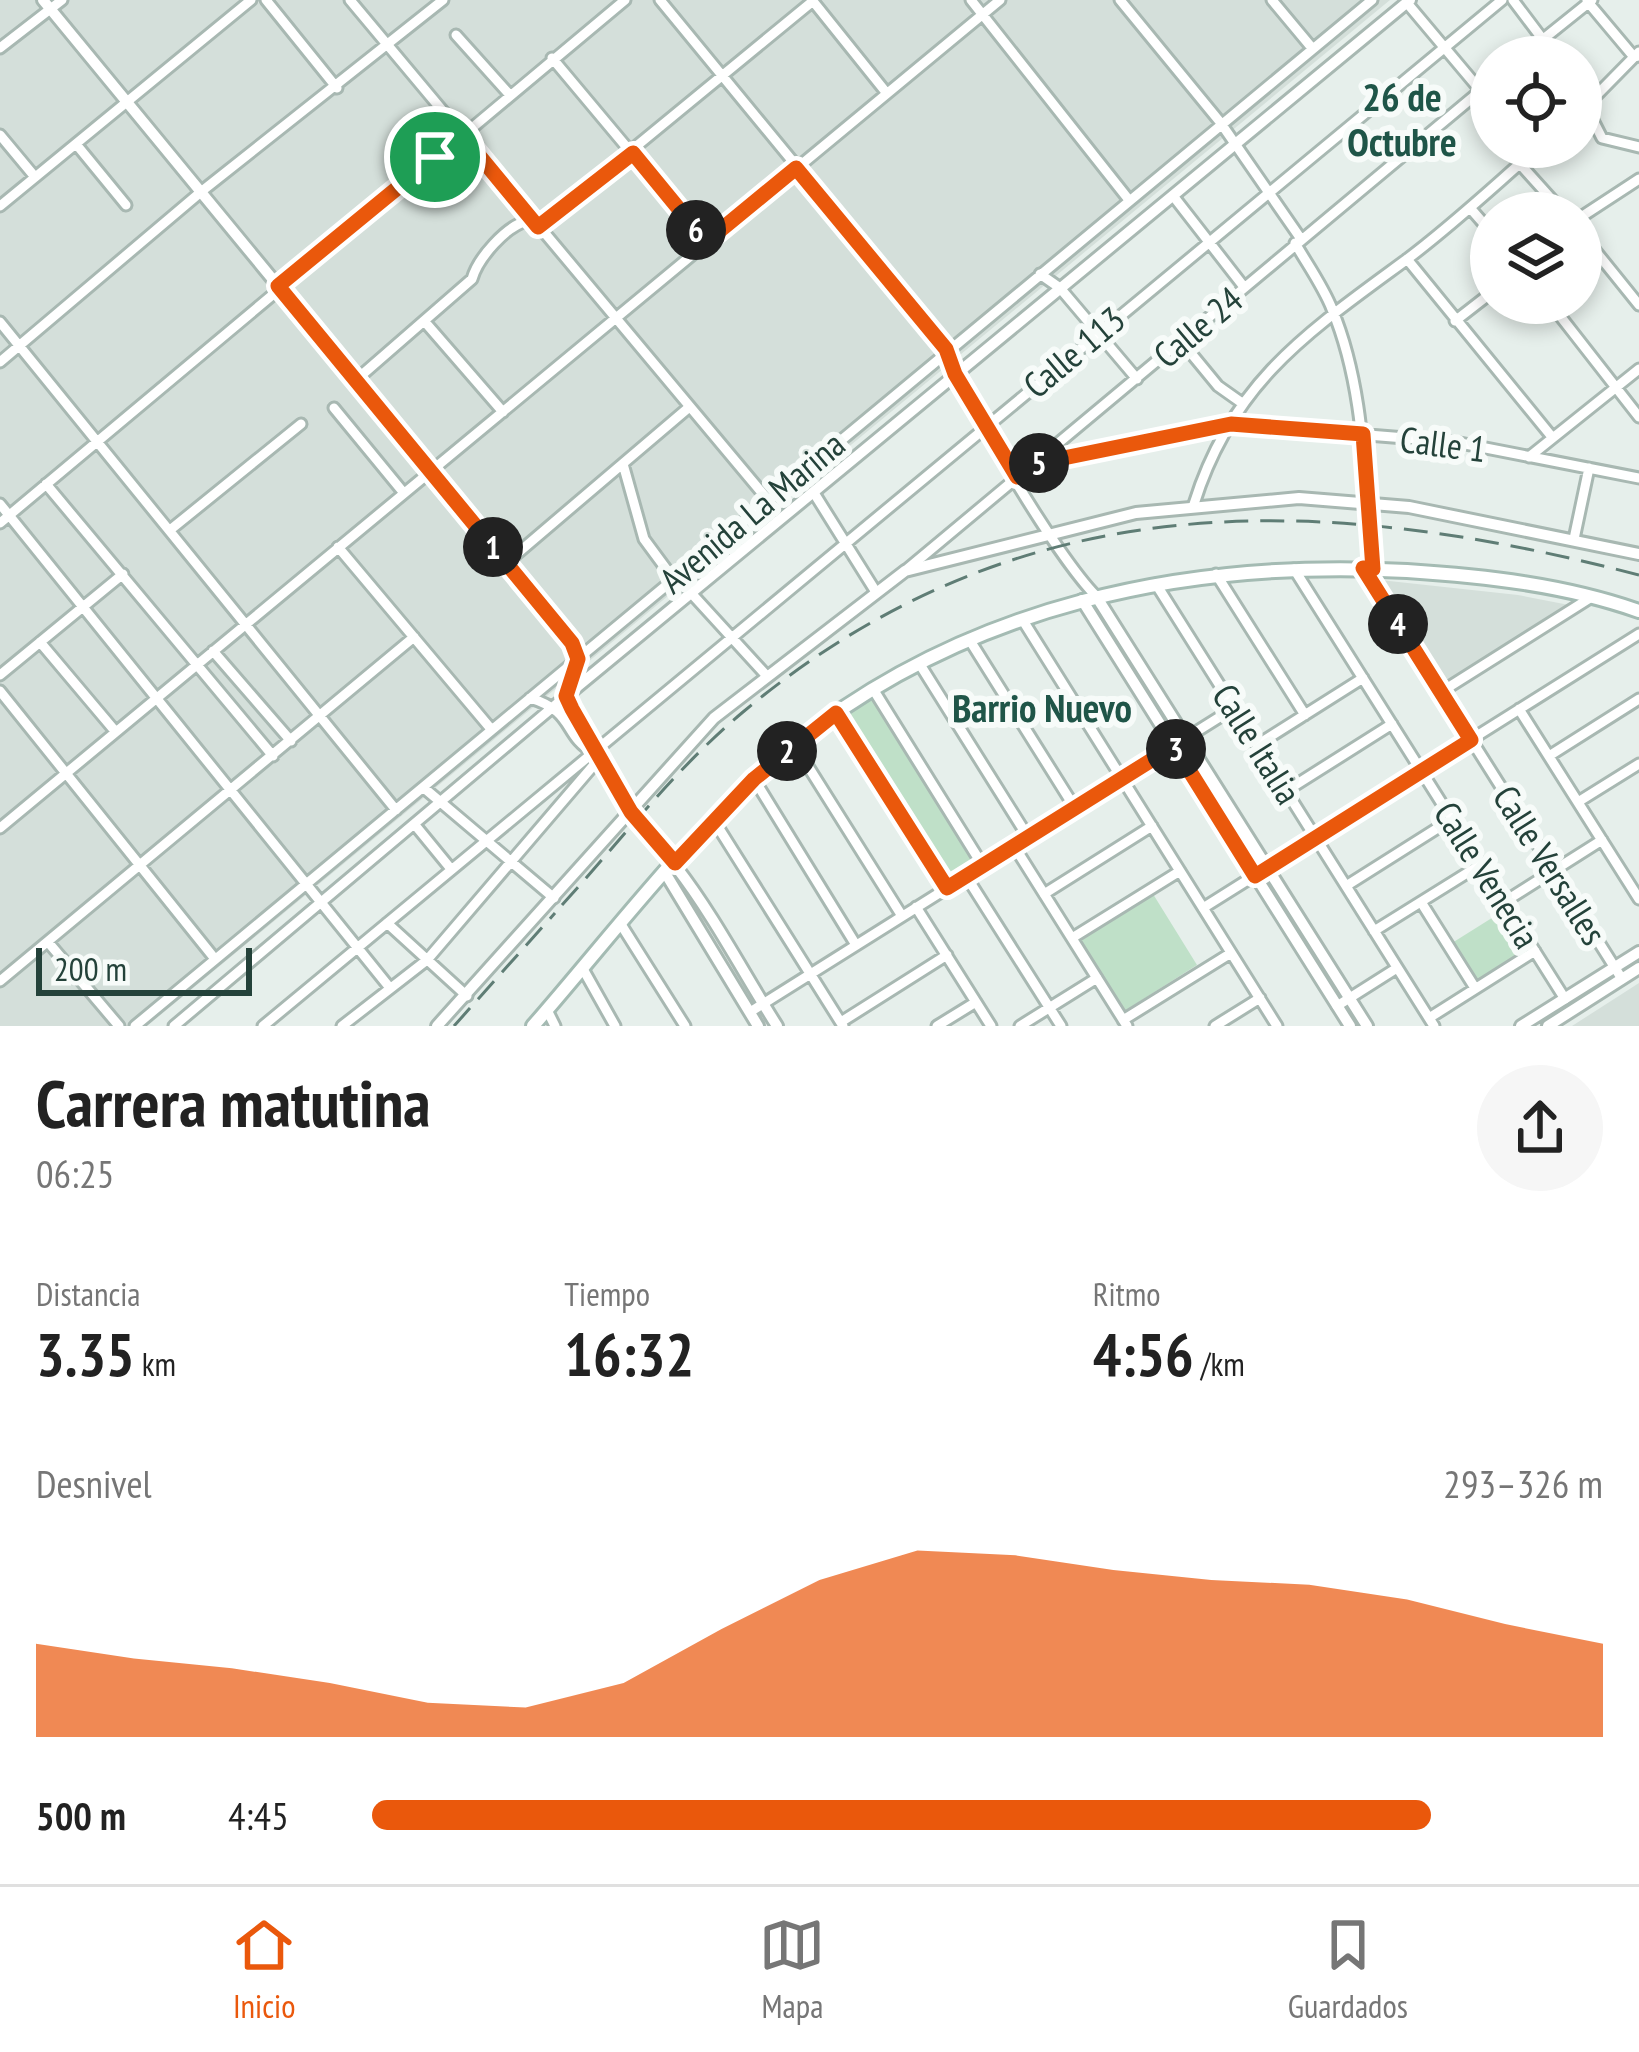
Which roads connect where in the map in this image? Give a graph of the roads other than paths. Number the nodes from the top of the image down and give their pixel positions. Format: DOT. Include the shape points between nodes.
graph roads {
  1 [pos="62,0"];
  2 [pos="251,0"];
  3 [pos="266,0"];
  4 [pos="350,0"];
  5 [pos="443,0"];
  6 [pos="625,0"];
  7 [pos="661,0"];
  8 [pos="813,0"];
  9 [pos="971,0"];
  10 [pos="1000,0"];
  11 [pos="1120,0"];
  12 [pos="1272,0"];
  13 [pos="1372,0"];
  14 [pos="1502,0"];
  15 [pos="1513,0"];
  16 [pos="1409,1"];
  17 [pos="1589,1"];
  18 [pos="47,5"];
  19 [pos="982,14"];
  20 [pos="456,35"];
  21 [pos="1542,36"];
  22 [pos="1548,36"];
  23 [pos="388,46"];
  24 [pos="1446,47"];
  25 [pos="0,48"];
  26 [pos="1312,48"];
  27 [pos="1637,56"];
  28 [pos="552,58"];
  29 [pos="723,75"];
  30 [pos="1470,76"];
  31 [pos="1602,87"];
  32 [pos="337,88"];
  33 [pos="885,91"];
  34 [pos="509,94"];
  35 [pos="1470,99"];
  36 [pos="128,103"];
  37 [pos="1220,122"];
  38 [pos="0,135"];
  39 [pos="462,135"];
  40 [pos="1602,138"];
  41 [pos="76,144"];
  42 [pos="1233,146"];
  43 [pos="1638,148"];
  44 [pos="633,153"];
  45 [pos="796,168"];
  46 [pos="1516,168"];
  47 [pos="1524,168"];
  48 [pos="35,177"];
  49 [pos="1639,179"];
  50 [pos="202,191"];
  51 [pos="1489,192"];
  52 [pos="1545,192"];
  53 [pos="1265,194"];
  54 [pos="1174,197"];
  55 [pos="1129,200"];
  56 [pos="1602,203"];
  57 [pos="125,205"];
  58 [pos="0,206"];
  59 [pos="1470,209"];
  60 [pos="538,227"];
  61 [pos="1207,241"];
  62 [pos="1298,241"];
  63 [pos="706,242"];
  64 [pos="1407,259"];
  65 [pos="1602,259"];
  66 [pos="1040,274"];
  67 [pos="278,286"];
  68 [pos="1244,287"];
  69 [pos="1060,288"];
  70 [pos="1639,305"];
  71 [pos="1333,310"];
  72 [pos="1470,310"];
  73 [pos="613,320"];
  74 [pos="0,322"];
  75 [pos="425,322"];
  76 [pos="1455,322"];
  77 [pos="1566,324"];
  78 [pos="1098,333"];
  79 [pos="1181,341"];
  80 [pos="19,345"];
  81 [pos="946,349"];
  82 [pos="0,362"];
  83 [pos="1639,369"];
  84 [pos="955,374"];
  85 [pos="1137,379"];
  86 [pos="356,380"];
  87 [pos="1616,389"];
  88 [pos="1242,404"];
  89 [pos="334,408"];
  90 [pos="687,409"];
  91 [pos="503,412"];
  92 [pos="1639,417"];
  93 [pos="301,424"];
  94 [pos="986,424"];
  95 [pos="1231,424"];
  96 [pos="1363,434"];
  97 [pos="1552,437"];
  98 [pos="96,439"];
  99 [pos="1528,457"];
  100 [pos="622,464"];
  101 [pos="1034,464"];
  102 [pos="1589,468"];
  103 [pos="429,470"];
  104 [pos="1017,477"];
  105 [pos="1639,478"];
  106 [pos="46,484"];
  107 [pos="403,491"];
  108 [pos="814,493"];
  109 [pos="768,500"];
  110 [pos="0,504"];
  111 [pos="1194,504"];
  112 [pos="1366,504"];
  113 [pos="5,519"];
  114 [pos="170,530"];
  115 [pos="1051,532"];
  116 [pos="1574,539"];
  117 [pos="845,542"];
  118 [pos="338,547"];
  119 [pos="1639,554"];
  120 [pos="506,563"];
  121 [pos="1294,569"];
  122 [pos="1368,569"];
  123 [pos="904,571"];
  124 [pos="123,574"];
  125 [pos="1216,574"];
  126 [pos="672,577"];
  127 [pos="1156,584"];
  128 [pos="876,592"];
  129 [pos="692,594"];
  130 [pos="1089,598"];
  131 [pos="1589,598"];
  132 [pos="82,608"];
  133 [pos="1639,611"];
  134 [pos="1022,619"];
  135 [pos="244,622"];
  136 [pos="1639,634"];
  137 [pos="414,637"];
  138 [pos="730,637"];
  139 [pos="970,639"];
  140 [pos="40,642"];
  141 [pos="214,651"];
  142 [pos="578,659"];
  143 [pos="919,663"];
  144 [pos="198,666"];
  145 [pos="0,675"];
  146 [pos="766,675"];
  147 [pos="1363,679"];
  148 [pos="873,689"];
  149 [pos="0,691"];
  150 [pos="1441,692"];
  151 [pos="566,696"];
  152 [pos="158,697"];
  153 [pos="530,698"];
  154 [pos="1639,699"];
  155 [pos="556,706"];
  156 [pos="1234,708"];
  157 [pos="1520,709"];
  158 [pos="836,713"];
  159 [pos="1305,715"];
  160 [pos="321,717"];
  161 [pos="1392,724"];
  162 [pos="491,729"];
  163 [pos="115,731"];
  164 [pos="1186,739"];
  165 [pos="1471,740"];
  166 [pos="291,741"];
  167 [pos="794,744"];
  168 [pos="1257,745"];
  169 [pos="1174,746"];
  170 [pos="273,756"];
  171 [pos="1549,756"];
  172 [pos="596,757"];
  173 [pos="1639,764"];
  174 [pos="1421,771"];
  175 [pos="66,772"];
  176 [pos="1122,778"];
  177 [pos="754,779"];
  178 [pos="424,788"];
  179 [pos="1286,790"];
  180 [pos="232,791"];
  181 [pos="1578,802"];
  182 [pos="444,803"];
  183 [pos="1075,808"];
  184 [pos="396,810"];
  185 [pos="631,812"];
  186 [pos="713,819"];
  187 [pos="1452,820"];
  188 [pos="415,825"];
  189 [pos="1151,826"];
  190 [pos="0,828"];
  191 [pos="1028,837"];
  192 [pos="1316,838"];
  193 [pos="489,839"];
  194 [pos="1602,840"];
  195 [pos="1014,846"];
  196 [pos="662,854"];
  197 [pos="515,861"];
  198 [pos="675,863"];
  199 [pos="1480,865"];
  200 [pos="141,866"];
  201 [pos="983,866"];
  202 [pos="1268,868"];
  203 [pos="451,869"];
  204 [pos="1553,870"];
  205 [pos="1180,871"];
  206 [pos="664,876"];
  207 [pos="967,876"];
  208 [pos="1255,876"];
  209 [pos="308,883"];
  210 [pos="1346,886"];
  211 [pos="947,888"];
  212 [pos="1637,892"];
  213 [pos="1044,893"];
  214 [pos="554,898"];
  215 [pos="323,902"];
  216 [pos="1421,902"];
  217 [pos="1504,902"];
  218 [pos="916,908"];
  219 [pos="1203,908"];
  220 [pos="902,916"];
  221 [pos="387,923"];
  222 [pos="622,926"];
  223 [pos="1375,932"];
  224 [pos="1072,938"];
  225 [pos="48,942"];
  226 [pos="856,945"];
  227 [pos="358,947"];
  228 [pos="1534,951"];
  229 [pos="1639,952"];
  230 [pos="1232,953"];
  231 [pos="947,956"];
  232 [pos="215,959"];
  233 [pos="427,960"];
  234 [pos="1397,968"];
  235 [pos="1639,968"];
  236 [pos="584,969"];
  237 [pos="1618,973"];
  238 [pos="810,974"];
  239 [pos="1097,978"];
  240 [pos="0,981"];
  241 [pos="390,988"];
  242 [pos="1475,988"];
  243 [pos="467,996"];
  244 [pos="1260,998"];
  245 [pos="1349,998"];
  246 [pos="1565,999"];
  247 [pos="976,1002"];
  248 [pos="763,1004"];
  249 [pos="1337,1006"];
  250 [pos="1049,1008"];
  251 [pos="547,1010"];
  252 [pos="276,1022"];
  253 [pos="753,1022"];
  254 [pos="1431,1022"];
  255 [pos="1125,1023"];
  256 [pos="842,1024"];
  257 [pos="119,1026"];
  258 [pos="135,1026"];
  259 [pos="174,1026"];
  260 [pos="263,1026"];
  261 [pos="342,1026"];
  262 [pos="437,1026"];
  263 [pos="533,1026"];
  264 [pos="555,1026"];
  265 [pos="615,1026"];
  266 [pos="685,1026"];
  267 [pos="777,1026"];
  268 [pos="937,1026"];
  269 [pos="991,1026"];
  270 [pos="1020,1026"];
  271 [pos="1061,1026"];
  272 [pos="1215,1026"];
  273 [pos="1277,1026"];
  274 [pos="1350,1026"];
  275 [pos="1367,1026"];
  276 [pos="1521,1026"];
  277 [pos="1548,1026"];
  1 -- 18 [label="street"];
  2 -- 36 [label="street"];
  3 -- 32 [label="street"];
  4 -- 23 [label="street"];
  5 -- 23 [label="street"];
  6 -- 28 [label="street"];
  7 -- 29 [label="street"];
  8 -- 29 [label="street"];
  8 -- 33 [label="street"];
  9 -- 19 [label="street"];
  10 -- 19 [label="street"];
  11 -- 37 [label="street"];
  12 -- 26 [label="street"];
  13 -- 26 [label="street, Avenida La Marina"];
  14 -- 24 [label="street, Calle 113"];
  15 -- 21 [label="street"];
  16 -- 24 [label="street"];
  16 -- 42 [label="street, Avenida La Marina"];
  17 -- 22 [label="street"];
  17 -- 27 [label="street"];
  18 -- 25 [label="street"];
  18 -- 36 [label="street"];
  19 -- 33 [label="street"];
  19 -- 55 [label="street"];
  20 -- 34 [label="street"];
  23 -- 32 [label="street"];
  23 -- 39 [label="street"];
  24 -- 30 [label="street"];
  24 -- 53 [label="street, Calle 113"];
  26 -- 37 [label="street, Avenida La Marina"];
  27 -- 31 [label="street"];
  28 -- 34 [label="street"];
  28 -- 44 [label="street"];
  29 -- 44 [label="street"];
  29 -- 45 [label="street"];
  32 -- 50 [label="street"];
  33 -- 45 [label="street"];
  34 -- 39 [label="street"];
  35 -- 62 [label="street, Calle 24"];
  36 -- 41 [label="street"];
  36 -- 50 [label="street"];
  37 -- 42 [label="street"];
  37 -- 55 [label="street, Avenida La Marina"];
  38 -- 48 [label="street"];
  39 -- 60 [label="street"];
  39 -- 67 [label="street"];
  40 -- 43 [label="street"];
  41 -- 48 [label="street"];
  41 -- 57 [label="street"];
  42 -- 53 [label="street"];
  42 -- 54 [label="street, Avenida La Marina"];
  44 -- 60 [label="street"];
  44 -- 63 [label="street"];
  45 -- 63 [label="street"];
  45 -- 81 [label="street"];
  46 -- 51 [label="street"];
  47 -- 52 [label="street"];
  48 -- 58 [label="street"];
  49 -- 56 [label="street"];
  50 -- 67 [label="street"];
  50 -- 80 [label="street"];
  53 -- 61 [label="street, Calle 113"];
  53 -- 62 [label="street"];
  54 -- 61 [label="street"];
  54 -- 69 [label="street, Avenida La Marina"];
  55 -- 66 [label="street, Avenida La Marina"];
  59 -- 64 [label="street"];
  60 -- 73 [label="street"];
  60 -- 75 [label="street" via="527,221 511,228"];
  61 -- 68 [label="street"];
  61 -- 78 [label="street, Calle 113"];
  62 -- 68 [label="street, Calle 24"];
  62 -- 71 [label="street"];
  63 -- 73 [label="street"];
  64 -- 71 [label="street"];
  64 -- 76 [label="street"];
  65 -- 70 [label="street"];
  66 -- 69 [label="street"];
  66 -- 81 [label="street, Avenida La Marina"];
  67 -- 86 [label="street"];
  67 -- 98 [label="street"];
  68 -- 79 [label="street, Calle 24"];
  69 -- 78 [label="street"];
  69 -- 84 [label="street, Avenida La Marina"];
  71 -- 88 [label="street" via="1253,384"];
  71 -- 96 [label="street"];
  72 -- 76 [label="street"];
  73 -- 90 [label="street"];
  73 -- 91 [label="street"];
  74 -- 80 [label="street"];
  75 -- 86 [label="street"];
  75 -- 91 [label="street"];
  76 -- 97 [label="street"];
  77 -- 87 [label="street"];
  78 -- 85 [label="street"];
  78 -- 94 [label="street, Calle 113"];
  79 -- 85 [label="street, Calle 24"];
  79 -- 88 [label="street"];
  80 -- 82 [label="street"];
  80 -- 98 [label="street"];
  81 -- 84 [label="street"];
  81 -- 109 [label="street, Avenida La Marina"];
  83 -- 87 [label="street"];
  84 -- 94 [label="street"];
  84 -- 108 [label="street, Avenida La Marina"];
  85 -- 101 [label="street, Calle 24"];
  86 -- 103 [label="street"];
  87 -- 92 [label="street"];
  87 -- 97 [label="street"];
  88 -- 95 [label="street"];
  89 -- 107 [label="street"];
  90 -- 100 [label="street"];
  90 -- 109 [label="street"];
  91 -- 103 [label="street"];
  93 -- 114 [label="street"];
  94 -- 104 [label="street"];
  94 -- 117 [label="street, Calle 113"];
  95 -- 96 [label="street, Calle 1"];
  95 -- 101 [label="street, Calle 1"];
  95 -- 111 [label="street"];
  96 -- 99 [label="street, Calle 1"];
  96 -- 112 [label="street"];
  97 -- 99 [label="street"];
  98 -- 106 [label="street"];
  98 -- 114 [label="street"];
  99 -- 102 [label="street, Calle 1"];
  100 -- 120 [label="street"];
  100 -- 126 [label="street" via="644,539"];
  101 -- 104 [label="street, Calle 24"];
  102 -- 105 [label="street, Calle 1"];
  102 -- 116 [label="street"];
  103 -- 107 [label="street"];
  103 -- 120 [label="street"];
  104 -- 115 [label="street"];
  104 -- 123 [label="street, Calle 24"];
  106 -- 113 [label="street"];
  106 -- 124 [label="street"];
  107 -- 118 [label="street"];
  108 -- 117 [label="street"];
  108 -- 129 [label="street, Avenida La Marina"];
  109 -- 126 [label="street, Avenida La Marina"];
  110 -- 113 [label="street"];
  111 -- 112 [label="street"];
  111 -- 115 [label="street"];
  112 -- 116 [label="street"];
  112 -- 122 [label="street"];
  113 -- 132 [label="street"];
  114 -- 135 [label="street"];
  115 -- 123 [label="street"];
  115 -- 130 [label="street"];
  116 -- 119 [label="street"];
  117 -- 128 [label="street"];
  117 -- 138 [label="street, Calle 113"];
  118 -- 135 [label="street"];
  118 -- 137 [label="street"];
  120 -- 142 [label="street"];
  121 -- 122 [label="main road"];
  121 -- 125 [label="main road"];
  121 -- 147 [label="street, Calle Venecia"];
  122 -- 131 [label="main road" via="1505,580"];
  122 -- 150 [label="street, Calle Versalles"];
  123 -- 128 [label="street"];
  124 -- 132 [label="street"];
  124 -- 144 [label="street"];
  125 -- 127 [label="main road"];
  125 -- 159 [label="street"];
  126 -- 142 [label="street, Avenida La Marina"];
  127 -- 130 [label="main road"];
  127 -- 156 [label="street, Calle Italia"];
  128 -- 146 [label="street"];
  129 -- 138 [label="street"];
  129 -- 151 [label="street, Avenida La Marina"];
  130 -- 134 [label="main road"];
  130 -- 164 [label="street"];
  130 -- 169 [label="street"];
  131 -- 133 [label="main road"];
  131 -- 150 [label="street"];
  132 -- 140 [label="street"];
  132 -- 152 [label="street"];
  134 -- 139 [label="main road"];
  134 -- 176 [label="street"];
  135 -- 141 [label="street"];
  135 -- 160 [label="street"];
  136 -- 157 [label="street"];
  137 -- 160 [label="street"];
  137 -- 162 [label="street"];
  138 -- 146 [label="street"];
  138 -- 172 [label="street, Calle 113"];
  139 -- 143 [label="main road"];
  139 -- 183 [label="street"];
  140 -- 145 [label="street"];
  140 -- 163 [label="street"];
  141 -- 144 [label="street"];
  141 -- 166 [label="street"];
  142 -- 151 [label="street"];
  142 -- 153 [label="street, Avenida La Marina"];
  143 -- 148 [label="main road"];
  143 -- 191 [label="street"];
  144 -- 152 [label="street"];
  144 -- 170 [label="street"];
  146 -- 185 [label="street" via="714,718"];
  147 -- 159 [label="street"];
  147 -- 161 [label="street, Calle Venecia"];
  148 -- 158 [label="main road"];
  148 -- 201 [label="street"];
  149 -- 175 [label="street"];
  150 -- 165 [label="street, Calle Versalles"];
  151 -- 155 [label="street, Avenida La Marina"];
  151 -- 172 [label="street"];
  152 -- 163 [label="street"];
  152 -- 180 [label="street"];
  153 -- 155 [label="street"];
  153 -- 162 [label="street, Avenida La Marina"];
  154 -- 171 [label="street"];
  155 -- 172 [label="street"];
  155 -- 182 [label="street, Avenida La Marina"];
  156 -- 164 [label="street"];
  156 -- 168 [label="street, Calle Italia"];
  157 -- 165 [label="street"];
  157 -- 171 [label="street"];
  158 -- 167 [label="main road"];
  158 -- 211 [label="street"];
  159 -- 168 [label="street"];
  160 -- 166 [label="street"];
  160 -- 184 [label="street"];
  161 -- 174 [label="street, Calle Venecia"];
  161 -- 179 [label="street"];
  162 -- 178 [label="street, Avenida La Marina"];
  163 -- 175 [label="street"];
  164 -- 169 [label="street"];
  164 -- 202 [label="street"];
  165 -- 174 [label="street"];
  165 -- 204 [label="street, Calle Versalles"];
  166 -- 170 [label="street"];
  167 -- 177 [label="main road"];
  167 -- 220 [label="street"];
  168 -- 179 [label="street, Calle Italia"];
  169 -- 176 [label="street"];
  169 -- 208 [label="street"];
  170 -- 180 [label="street"];
  171 -- 181 [label="street"];
  172 -- 185 [label="street"];
  172 -- 193 [label="street"];
  172 -- 197 [label="street"];
  173 -- 181 [label="street"];
  174 -- 187 [label="street, Calle Venecia"];
  174 -- 192 [label="street"];
  175 -- 190 [label="street"];
  175 -- 200 [label="street"];
  176 -- 183 [label="street"];
  176 -- 189 [label="street"];
  177 -- 186 [label="main road"];
  177 -- 226 [label="street"];
  178 -- 182 [label="street"];
  178 -- 184 [label="street, Avenida La Marina"];
  179 -- 192 [label="street, Calle Italia"];
  180 -- 200 [label="street"];
  180 -- 209 [label="street"];
  181 -- 194 [label="street"];
  182 -- 188 [label="street, Avenida La Marina"];
  182 -- 193 [label="street"];
  183 -- 191 [label="street"];
  184 -- 209 [label="street, Avenida La Marina"];
  185 -- 196 [label="street"];
  185 -- 214 [label="street"];
  186 -- 198 [label="main road"];
  186 -- 238 [label="street"];
  187 -- 199 [label="street, Calle Venecia"];
  187 -- 210 [label="street"];
  188 -- 203 [label="street"];
  188 -- 215 [label="street, Avenida La Marina"];
  189 -- 205 [label="street"];
  189 -- 213 [label="street"];
  191 -- 195 [label="street"];
  192 -- 202 [label="street"];
  192 -- 210 [label="street, Calle Italia"];
  193 -- 197 [label="street"];
  193 -- 203 [label="street"];
  194 -- 204 [label="street"];
  194 -- 212 [label="street"];
  195 -- 201 [label="street"];
  195 -- 213 [label="street"];
  196 -- 198 [label="street"];
  196 -- 206 [label="street"];
  197 -- 214 [label="street"];
  197 -- 233 [label="street"];
  198 -- 206 [label="main road"];
  198 -- 248 [label="street"];
  199 -- 216 [label="street"];
  199 -- 217 [label="street, Calle Venecia"];
  200 -- 225 [label="street"];
  200 -- 232 [label="street"];
  201 -- 207 [label="street"];
  202 -- 208 [label="street"];
  202 -- 245 [label="street"];
  203 -- 221 [label="street"];
  204 -- 217 [label="street"];
  204 -- 237 [label="street, Calle Versalles"];
  205 -- 219 [label="street"];
  205 -- 224 [label="street"];
  206 -- 222 [label="main road"];
  206 -- 253 [label="street"];
  207 -- 211 [label="street"];
  207 -- 250 [label="street"];
  208 -- 219 [label="street"];
  208 -- 249 [label="street"];
  209 -- 215 [label="street"];
  209 -- 232 [label="street, Avenida La Marina"];
  210 -- 223 [label="street, Calle Italia"];
  211 -- 218 [label="street"];
  213 -- 224 [label="street"];
  214 -- 243 [label="street"];
  215 -- 227 [label="street"];
  215 -- 259 [label="street, Avenida La Marina"];
  216 -- 223 [label="street"];
  216 -- 242 [label="street"];
  217 -- 228 [label="street, Calle Venecia"];
  218 -- 220 [label="street"];
  218 -- 231 [label="street"];
  219 -- 230 [label="street"];
  220 -- 226 [label="street"];
  221 -- 227 [label="street"];
  221 -- 233 [label="street"];
  222 -- 236 [label="main road"];
  222 -- 266 [label="street"];
  223 -- 234 [label="street, Calle Italia"];
  224 -- 239 [label="street"];
  225 -- 240 [label="street"];
  225 -- 257 [label="street"];
  226 -- 238 [label="street"];
  227 -- 241 [label="street"];
  227 -- 252 [label="street"];
  228 -- 242 [label="street"];
  228 -- 246 [label="street, Calle Venecia"];
  229 -- 237 [label="street"];
  230 -- 244 [label="street"];
  230 -- 255 [label="street"];
  231 -- 247 [label="street"];
  231 -- 256 [label="street"];
  232 -- 258 [label="street, Avenida La Marina"];
  233 -- 241 [label="street"];
  233 -- 243 [label="street"];
  234 -- 245 [label="street"];
  234 -- 254 [label="street, Calle Italia"];
  235 -- 237 [label="street"];
  236 -- 251 [label="main road"];
  236 -- 265 [label="street"];
  237 -- 246 [label="street"];
  237 -- 277 [label="street"];
  238 -- 248 [label="street"];
  238 -- 256 [label="street"];
  239 -- 250 [label="street"];
  239 -- 255 [label="street"];
  241 -- 261 [label="street"];
  242 -- 254 [label="street"];
  243 -- 262 [label="street"];
  244 -- 272 [label="street"];
  244 -- 273 [label="street"];
  245 -- 249 [label="street"];
  245 -- 275 [label="street"];
  246 -- 276 [label="street"];
  247 -- 268 [label="street"];
  247 -- 269 [label="street"];
  248 -- 253 [label="street"];
  248 -- 267 [label="street"];
  249 -- 274 [label="street"];
  250 -- 270 [label="street"];
  250 -- 271 [label="street"];
  251 -- 263 [label="main road"];
  251 -- 264 [label="street"];
  252 -- 260 [label="street"];
}
